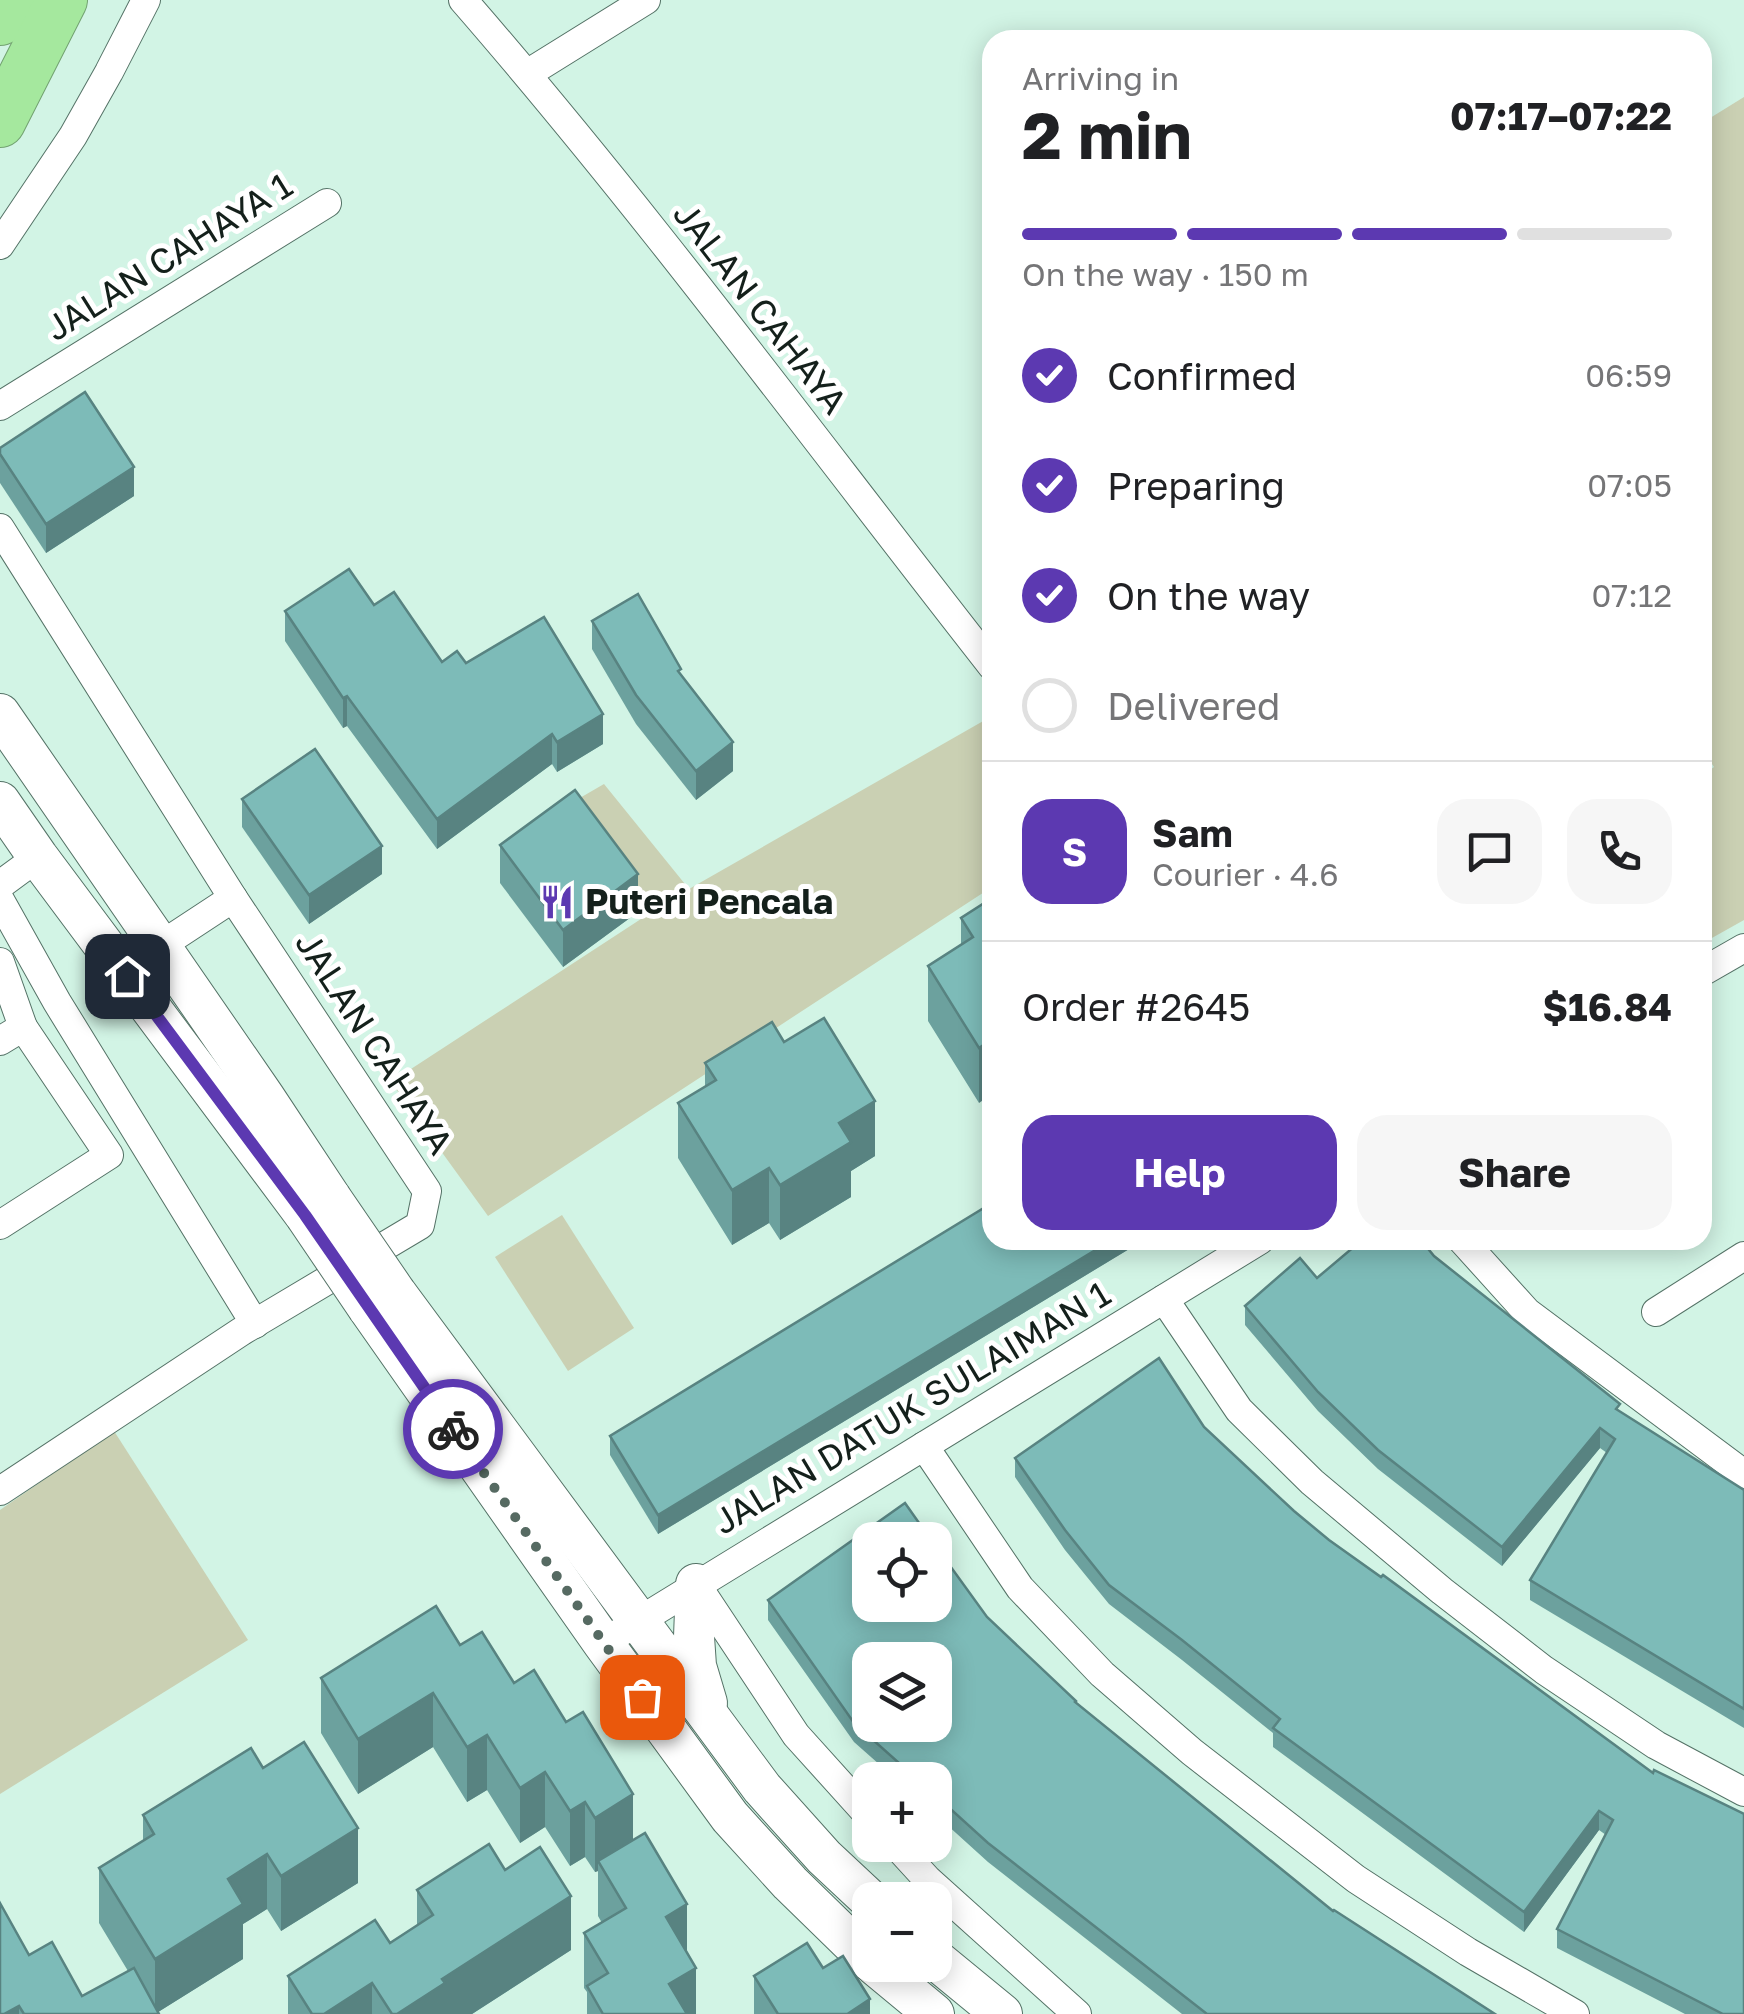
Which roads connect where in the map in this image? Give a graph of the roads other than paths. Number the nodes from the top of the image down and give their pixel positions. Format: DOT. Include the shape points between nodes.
graph roads {
  1 [pos="146,0"];
  2 [pos="462,0"];
  3 [pos="646,0"];
  4 [pos="40,9"];
  5 [pos="0,20"];
  6 [pos="527,74"];
  7 [pos="0,100"];
  8 [pos="0,122"];
  9 [pos="326,203"];
  10 [pos="0,245"];
  11 [pos="0,406"];
  12 [pos="0,528"];
  13 [pos="982,653"];
  14 [pos="0,714"];
  15 [pos="0,802"];
  16 [pos="38,857"];
  17 [pos="0,885"];
  18 [pos="234,898"];
  19 [pos="0,900"];
  20 [pos="160,946"];
  21 [pos="0,962"];
  22 [pos="12,1034"];
  23 [pos="318,1207"];
  24 [pos="0,1225"];
  25 [pos="1244,1250"];
  26 [pos="1471,1250"];
  27 [pos="1744,1256"];
  28 [pos="1164,1299"];
  29 [pos="382,1300"];
  30 [pos="1656,1312"];
  31 [pos="255,1324"];
  32 [pos="924,1446"];
  33 [pos="1744,1474"];
  34 [pos="0,1491"];
  35 [pos="696,1584"];
  36 [pos="639,1620"];
  37 [pos="603,1642"];
  38 [pos="711,1719"];
  39 [pos="1744,1792"];
  40 [pos="852,1796"];
  41 [pos="912,1862"];
  42 [pos="852,1883"];
  43 [pos="852,1943"];
  44 [pos="952,1972"];
  45 [pos="895,1982"];
  46 [pos="934,2014"];
  47 [pos="1002,2014"];
  48 [pos="1078,2014"];
  49 [pos="1575,2014"];
  1 -- 10 [label="street" via="73,136"];
  2 -- 6 [label="street, JALAN CAHAYA"];
  3 -- 6 [label="street"];
  4 -- 5 [label="highway"];
  4 -- 7 [label="highway"];
  4 -- 8 [label="highway"];
  6 -- 13 [label="street, JALAN CAHAYA"];
  9 -- 11 [label="street, JALAN CAHAYA 1"];
  12 -- 18 [label="street, JALAN CAHAYA"];
  14 -- 20 [label="main road"];
  15 -- 16 [label="main road"];
  16 -- 17 [label="street"];
  16 -- 23 [label="main road"];
  18 -- 20 [label="street"];
  18 -- 31 [label="street, JALAN CAHAYA" via="427,1191 420,1225"];
  19 -- 31 [label="street"];
  20 -- 23 [label="main road" via="265,1098"];
  21 -- 22 [label="street"];
  22 -- 24 [label="street" via="109,1155"];
  23 -- 29 [label="main road, bridge"];
  25 -- 28 [label="street, JALAN DATUK SULAIMAN 1"];
  26 -- 33 [label="street" via="1527,1312"];
  27 -- 30 [label="street"];
  28 -- 32 [label="street, JALAN DATUK SULAIMAN 1"];
  28 -- 39 [label="street" via="1239,1410 1312,1482 1544,1670 1656,1745"];
  29 -- 36 [label="main road"];
  29 -- 37 [label="main road"];
  31 -- 34 [label="street, JALAN CAHAYA"];
  32 -- 35 [label="street, JALAN DATUK SULAIMAN 1"];
  32 -- 49 [label="street" via="1020,1588 1117,1687 1356,1878"];
  35 -- 36 [label="street, JALAN DATUK SULAIMAN 1"];
  35 -- 38 [label="main road" via="696,1666"];
  35 -- 40 [label="street" via="796,1735"];
  36 -- 37 [label="street, JALAN DATUK SULAIMAN 1"];
  36 -- 38 [label="main road"];
  37 -- 43 [label="main road" via="730,1817"];
  38 -- 42 [label="main road" via="762,1788"];
  41 -- 48 [label="street"];
  44 -- 47 [label="main road"];
  45 -- 46 [label="main road"];
}
